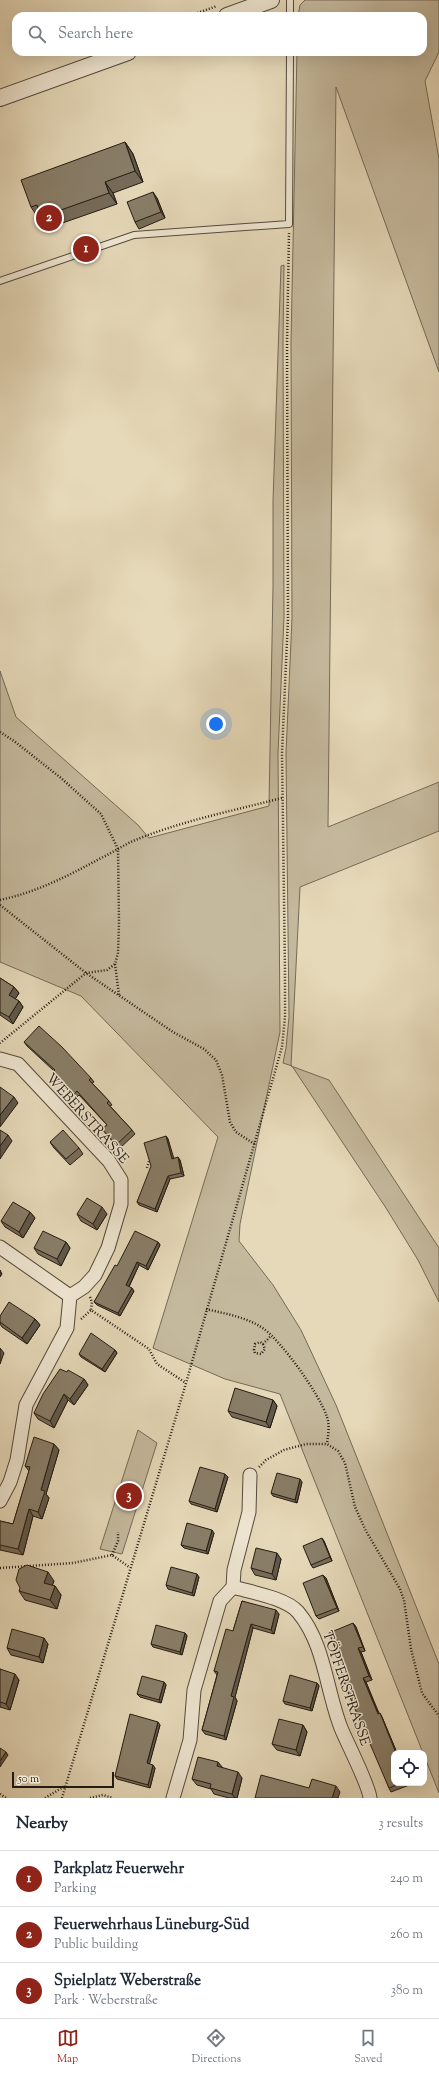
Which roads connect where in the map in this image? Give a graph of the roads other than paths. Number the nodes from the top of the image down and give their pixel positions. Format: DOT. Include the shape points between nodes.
graph roads {
  1 [pos="271,0"];
  2 [pos="290,0"];
  3 [pos="222,11"];
  4 [pos="290,12"];
  5 [pos="117,56"];
  6 [pos="290,56"];
  7 [pos="0,98"];
  8 [pos="0,281"];
  9 [pos="0,1059"];
  10 [pos="0,1247"];
  11 [pos="70,1296"];
  12 [pos="250,1475"];
  13 [pos="0,1501"];
  14 [pos="233,1587"];
  15 [pos="173,1798"];
  16 [pos="370,1798"];
  1 -- 3 [label="street"];
  2 -- 4 [label="lane"];
  5 -- 7 [label="street"];
  6 -- 8 [label="lane" via="289,224 134,236"];
  9 -- 11 [label="street, WEBERSTRASSE" via="18,1064 109,1161 121,1180 121,1204 108,1248 95,1274 84,1287"];
  10 -- 11 [label="street"];
  11 -- 13 [label="street" via="67,1328 26,1405 17,1460"];
  12 -- 14 [label="street" via="249,1512 234,1570"];
  14 -- 15 [label="street" via="220,1601 194,1690 190,1740"];
  14 -- 16 [label="street, TÖPFERSTRASSE" via="282,1601 297,1610 308,1627 327,1674 340,1726"];
}
